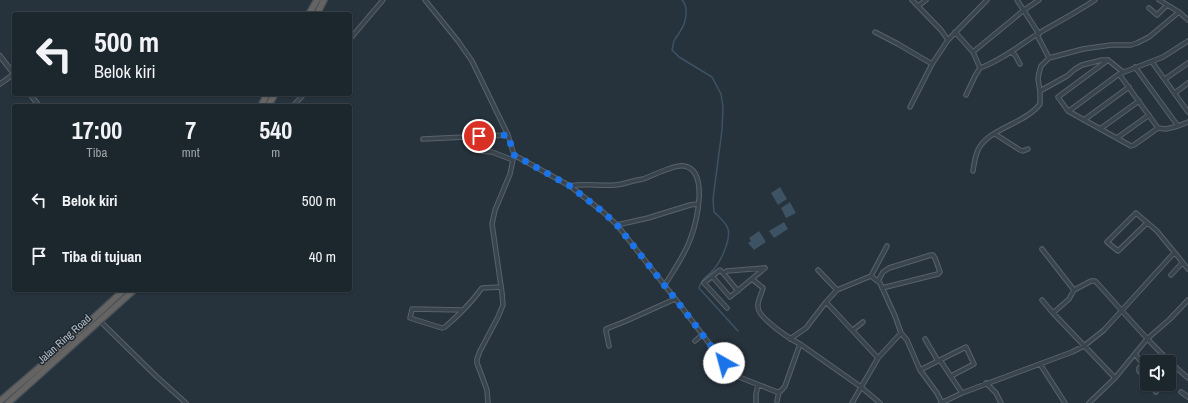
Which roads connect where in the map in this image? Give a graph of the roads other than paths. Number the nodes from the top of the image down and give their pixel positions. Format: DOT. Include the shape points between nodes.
graph roads {
  1 [pos="317,0"];
  2 [pos="324,0"];
  3 [pos="383,0"];
  4 [pos="425,0"];
  5 [pos="912,0"];
  6 [pos="926,0"];
  7 [pos="987,0"];
  8 [pos="1017,0"];
  9 [pos="1039,0"];
  10 [pos="1095,0"];
  11 [pos="1159,0"];
  12 [pos="1167,5"];
  13 [pos="918,6"];
  14 [pos="1149,8"];
  15 [pos="1024,10"];
  16 [pos="311,12"];
  17 [pos="318,12"];
  18 [pos="1179,12"];
  19 [pos="1188,20"];
  20 [pos="875,32"];
  21 [pos="955,32"];
  22 [pos="1038,34"];
  23 [pos="352,37"];
  24 [pos="948,40"];
  25 [pos="1188,41"];
  26 [pos="973,52"];
  27 [pos="1011,52"];
  28 [pos="0,56"];
  29 [pos="1049,58"];
  30 [pos="1108,60"];
  31 [pos="1152,62"];
  32 [pos="1188,63"];
  33 [pos="932,64"];
  34 [pos="1020,64"];
  35 [pos="1136,67"];
  36 [pos="980,68"];
  37 [pos="12,71"];
  38 [pos="1121,73"];
  39 [pos="12,75"];
  40 [pos="1165,79"];
  41 [pos="1,83"];
  42 [pos="1188,83"];
  43 [pos="1129,87"];
  44 [pos="1040,91"];
  45 [pos="1174,93"];
  46 [pos="966,94"];
  47 [pos="302,96"];
  48 [pos="1138,100"];
  49 [pos="295,104"];
  50 [pos="1186,105"];
  51 [pos="910,107"];
  52 [pos="1068,111"];
  53 [pos="1188,112"];
  54 [pos="1149,115"];
  55 [pos="1084,120"];
  56 [pos="1188,122"];
  57 [pos="1178,126"];
  58 [pos="1158,128"];
  59 [pos="1100,129"];
  60 [pos="995,134"];
  61 [pos="508,135"];
  62 [pos="1117,138"];
  63 [pos="423,139"];
  64 [pos="1028,148"];
  65 [pos="479,151"];
  66 [pos="514,155"];
  67 [pos="513,160"];
  68 [pos="973,171"];
  69 [pos="570,186"];
  70 [pos="698,204"];
  71 [pos="1147,223"];
  72 [pos="617,225"];
  73 [pos="887,246"];
  74 [pos="1042,249"];
  75 [pos="1174,253"];
  76 [pos="1182,263"];
  77 [pos="1188,269"];
  78 [pos="818,270"];
  79 [pos="723,273"];
  80 [pos="1171,275"];
  81 [pos="712,276"];
  82 [pos="871,276"];
  83 [pos="752,279"];
  84 [pos="878,281"];
  85 [pos="664,286"];
  86 [pos="501,287"];
  87 [pos="882,288"];
  88 [pos="837,290"];
  89 [pos="1074,290"];
  90 [pos="738,291"];
  91 [pos="122,292"];
  92 [pos="132,292"];
  93 [pos="676,300"];
  94 [pos="1042,300"];
  95 [pos="1188,300"];
  96 [pos="826,302"];
  97 [pos="727,308"];
  98 [pos="463,310"];
  99 [pos="1121,310"];
  100 [pos="1053,313"];
  101 [pos="100,321"];
  102 [pos="863,322"];
  103 [pos="852,330"];
  104 [pos="901,333"];
  105 [pos="702,335"];
  106 [pos="790,339"];
  107 [pos="925,339"];
  108 [pos="1147,339"];
  109 [pos="694,341"];
  110 [pos="800,344"];
  111 [pos="609,346"];
  112 [pos="1084,346"];
  113 [pos="716,353"];
  114 [pos="1135,354"];
  115 [pos="878,358"];
  116 [pos="1140,360"];
  117 [pos="939,361"];
  118 [pos="1040,364"];
  119 [pos="708,366"];
  120 [pos="920,370"];
  121 [pos="951,376"];
  122 [pos="1115,378"];
  123 [pos="1188,378"];
  124 [pos="986,383"];
  125 [pos="758,385"];
  126 [pos="861,387"];
  127 [pos="779,392"];
  128 [pos="1182,392"];
  129 [pos="962,393"];
  130 [pos="1188,398"];
  131 [pos="3,400"];
  132 [pos="776,401"];
  133 [pos="1092,402"];
  134 [pos="186,403"];
  135 [pos="488,403"];
  136 [pos="756,403"];
  137 [pos="852,403"];
  138 [pos="880,403"];
  139 [pos="942,403"];
  140 [pos="1000,403"];
  141 [pos="1065,403"];
  1 -- 16 [label="highway"];
  2 -- 17 [label="highway"];
  3 -- 23 [label="street"];
  4 -- 61 [label="street" via="472,62"];
  5 -- 13 [label="street"];
  6 -- 13 [label="street"];
  7 -- 21 [label="street"];
  8 -- 15 [label="street"];
  9 -- 15 [label="street"];
  10 -- 22 [label="street"];
  11 -- 12 [label="street"];
  12 -- 14 [label="street" via="1157,15"];
  12 -- 18 [label="street"];
  13 -- 24 [label="street"];
  15 -- 22 [label="street"];
  15 -- 26 [label="street"];
  18 -- 19 [label="street"];
  18 -- 29 [label="street" via="1137,44 1083,49"];
  20 -- 33 [label="street"];
  21 -- 24 [label="street"];
  21 -- 26 [label="street"];
  22 -- 27 [label="street"];
  22 -- 29 [label="street"];
  24 -- 33 [label="street"];
  25 -- 31 [label="street"];
  26 -- 36 [label="street"];
  27 -- 34 [label="street"];
  27 -- 36 [label="street"];
  28 -- 37 [label="street"];
  29 -- 44 [label="street" via="1038,73"];
  30 -- 38 [label="street"];
  30 -- 44 [label="street" via="1082,65"];
  30 -- 52 [label="street" via="1058,97"];
  31 -- 35 [label="street"];
  31 -- 40 [label="street"];
  32 -- 40 [label="street"];
  33 -- 51 [label="street"];
  35 -- 38 [label="street"];
  35 -- 57 [label="street"];
  36 -- 46 [label="street"];
  38 -- 43 [label="street"];
  38 -- 52 [label="street"];
  39 -- 41 [label="street"];
  40 -- 45 [label="street"];
  42 -- 45 [label="street"];
  43 -- 48 [label="street"];
  43 -- 55 [label="street"];
  44 -- 60 [label="street" via="1038,106 1025,117"];
  45 -- 50 [label="street"];
  47 -- 49 [label="street"];
  48 -- 54 [label="street"];
  48 -- 59 [label="street"];
  50 -- 53 [label="street"];
  52 -- 55 [label="street"];
  54 -- 58 [label="street"];
  54 -- 62 [label="street"];
  55 -- 59 [label="street"];
  56 -- 57 [label="street"];
  57 -- 58 [label="street"];
  58 -- 62 [label="street" via="1133,146"];
  59 -- 62 [label="street"];
  60 -- 64 [label="street" via="1022,151"];
  60 -- 68 [label="street" via="986,139 978,149"];
  61 -- 63 [label="street"];
  61 -- 66 [label="street"];
  65 -- 67 [label="street" via="492,152"];
  66 -- 67 [label="street"];
  66 -- 69 [label="street"];
  67 -- 86 [label="street" via="492,224"];
  69 -- 70 [label="street" via="622,184 684,166 695,172 699,188"];
  69 -- 72 [label="street"];
  70 -- 72 [label="street"];
  70 -- 85 [label="street" via="691,238"];
  71 -- 71 [label="street" via="1136,213 1108,242 1119,251"];
  71 -- 75 [label="street" via="1157,231"];
  72 -- 85 [label="street"];
  73 -- 82 [label="street"];
  74 -- 89 [label="street"];
  75 -- 76 [label="street"];
  75 -- 99 [label="street"];
  76 -- 77 [label="street"];
  76 -- 80 [label="street"];
  78 -- 88 [label="street"];
  79 -- 81 [label="street" via="720,270"];
  79 -- 83 [label="street" via="766,268"];
  79 -- 90 [label="street"];
  81 -- 90 [label="street" via="730,296"];
  81 -- 97 [label="street" via="704,283"];
  82 -- 84 [label="street"];
  82 -- 88 [label="street"];
  83 -- 90 [label="street"];
  83 -- 106 [label="street" via="762,288 758,309 778,331"];
  84 -- 87 [label="street"];
  84 -- 87 [label="street" via="889,268 933,255 935,258 940,272 938,274"];
  85 -- 93 [label="street"];
  86 -- 98 [label="street" via="482,288"];
  86 -- 135 [label="street" via="501,310 477,359 487,390"];
  87 -- 104 [label="street"];
  88 -- 96 [label="street"];
  89 -- 99 [label="street" via="1091,280 1095,281"];
  89 -- 100 [label="street" via="1069,299"];
  91 -- 131 [label="highway, Jalan Ring Road"];
  92 -- 101 [label="highway, Jalan Ring Road"];
  93 -- 105 [label="street"];
  93 -- 111 [label="street" via="608,327 606,331"];
  94 -- 100 [label="street"];
  95 -- 108 [label="street"];
  96 -- 103 [label="street"];
  96 -- 106 [label="street" via="806,328"];
  98 -- 98 [label="street" via="442,328 410,318 412,309"];
  99 -- 108 [label="street"];
  99 -- 112 [label="street" via="1104,330"];
  100 -- 112 [label="street"];
  101 -- 131 [label="highway, Jalan Ring Road"];
  101 -- 134 [label="street"];
  102 -- 103 [label="street"];
  103 -- 115 [label="street"];
  104 -- 115 [label="street"];
  104 -- 120 [label="street"];
  105 -- 109 [label="street"];
  105 -- 113 [label="street"];
  106 -- 110 [label="street"];
  107 -- 117 [label="street"];
  108 -- 114 [label="street"];
  108 -- 123 [label="street"];
  110 -- 126 [label="street"];
  110 -- 127 [label="street" via="783,389"];
  112 -- 118 [label="street"];
  112 -- 122 [label="street"];
  113 -- 119 [label="street"];
  113 -- 125 [label="street" via="734,374"];
  114 -- 116 [label="street"];
  114 -- 122 [label="street"];
  115 -- 126 [label="street"];
  117 -- 120 [label="street"];
  117 -- 121 [label="street"];
  117 -- 121 [label="street" via="967,348 974,364"];
  118 -- 124 [label="street"];
  118 -- 141 [label="street"];
  120 -- 139 [label="street"];
  121 -- 129 [label="street"];
  122 -- 133 [label="street"];
  124 -- 129 [label="street"];
  124 -- 140 [label="street" via="996,393"];
  125 -- 127 [label="street"];
  125 -- 136 [label="street"];
  126 -- 137 [label="street"];
  126 -- 138 [label="street"];
  127 -- 132 [label="street"];
  128 -- 130 [label="street"];
  129 -- 139 [label="street"];
}
